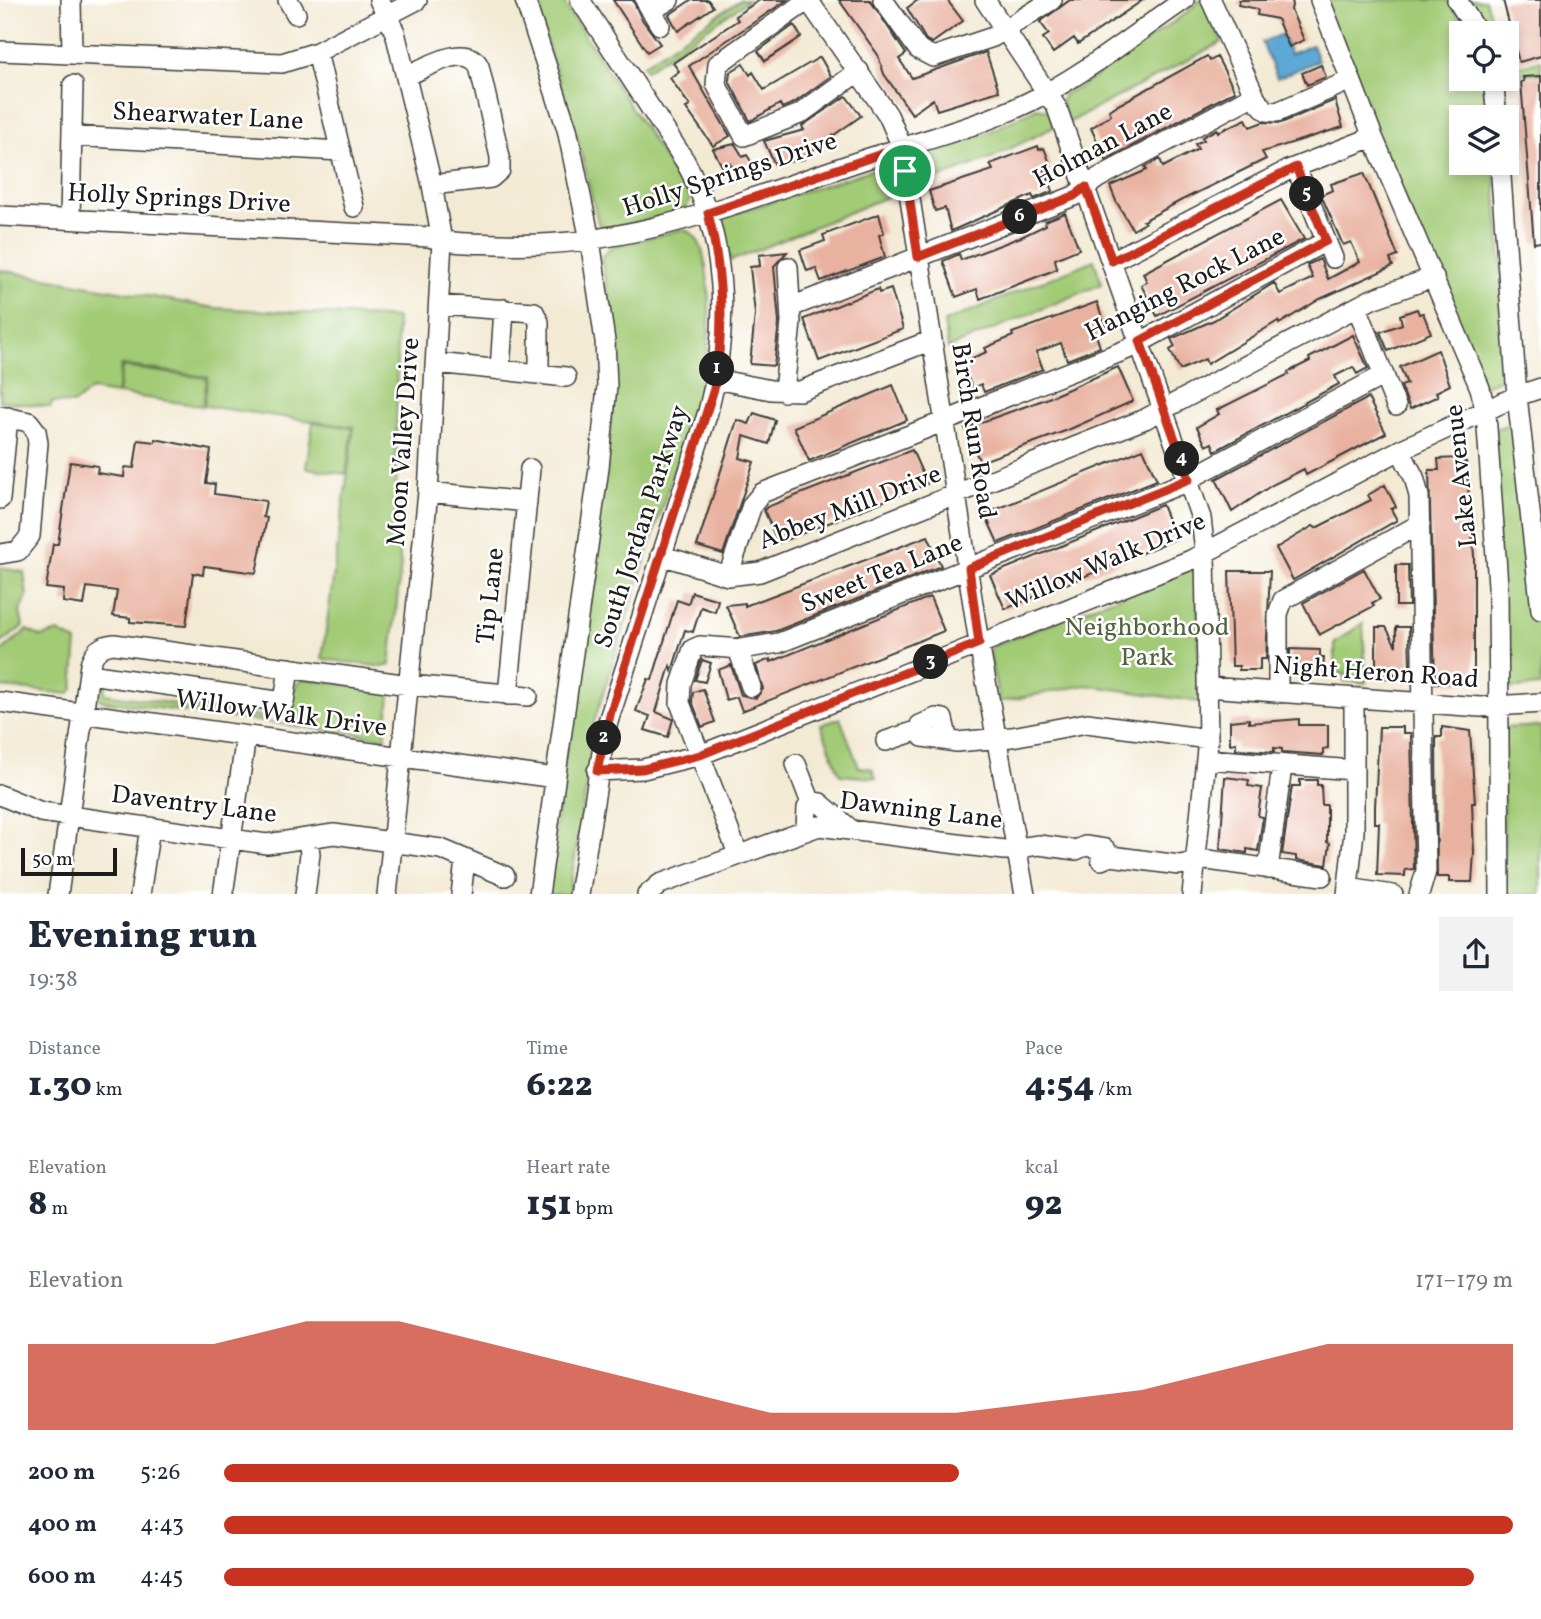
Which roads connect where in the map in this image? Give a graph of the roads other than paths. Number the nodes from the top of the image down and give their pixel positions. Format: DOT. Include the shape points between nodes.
graph roads {
  1 [pos="71,0"];
  2 [pos="416,0"];
  3 [pos="525,0"];
  4 [pos="580,0"];
  5 [pos="669,0"];
  6 [pos="808,0"];
  7 [pos="883,0"];
  8 [pos="985,0"];
  9 [pos="1052,0"];
  10 [pos="1184,0"];
  11 [pos="1211,0"];
  12 [pos="1320,0"];
  13 [pos="1457,0"];
  14 [pos="383,8"];
  15 [pos="652,12"];
  16 [pos="1470,21"];
  17 [pos="1006,30"];
  18 [pos="0,51"];
  19 [pos="317,52"];
  20 [pos="72,54"];
  21 [pos="859,71"];
  22 [pos="406,76"];
  23 [pos="1351,80"];
  24 [pos="73,85"];
  25 [pos="1048,91"];
  26 [pos="1254,95"];
  27 [pos="72,136"];
  28 [pos="1373,137"];
  29 [pos="902,147"];
  30 [pos="341,150"];
  31 [pos="1296,167"];
  32 [pos="1501,175"];
  33 [pos="432,185"];
  34 [pos="1086,187"];
  35 [pos="354,207"];
  36 [pos="708,213"];
  37 [pos="0,216"];
  38 [pos="70,219"];
  39 [pos="590,240"];
  40 [pos="442,241"];
  41 [pos="918,257"];
  42 [pos="1112,261"];
  43 [pos="788,267"];
  44 [pos="1434,277"];
  45 [pos="440,304"];
  46 [pos="791,307"];
  47 [pos="1357,307"];
  48 [pos="504,309"];
  49 [pos="932,340"];
  50 [pos="1140,341"];
  51 [pos="437,363"];
  52 [pos="500,370"];
  53 [pos="539,374"];
  54 [pos="1384,375"];
  55 [pos="566,377"];
  56 [pos="715,379"];
  57 [pos="1541,388"];
  58 [pos="784,392"];
  59 [pos="1517,396"];
  60 [pos="1396,406"];
  61 [pos="1164,409"];
  62 [pos="1486,410"];
  63 [pos="4,416"];
  64 [pos="945,421"];
  65 [pos="1400,450"];
  66 [pos="530,469"];
  67 [pos="1189,479"];
  68 [pos="428,492"];
  69 [pos="957,495"];
  70 [pos="0,499"];
  71 [pos="527,502"];
  72 [pos="1420,524"];
  73 [pos="1205,552"];
  74 [pos="0,554"];
  75 [pos="661,555"];
  76 [pos="1538,558"];
  77 [pos="969,568"];
  78 [pos="728,576"];
  79 [pos="1541,610"];
  80 [pos="979,643"];
  81 [pos="738,649"];
  82 [pos="289,668"];
  83 [pos="89,674"];
  84 [pos="409,685"];
  85 [pos="751,687"];
  86 [pos="1207,687"];
  87 [pos="1278,693"];
  88 [pos="508,695"];
  89 [pos="528,696"];
  90 [pos="1354,698"];
  91 [pos="0,702"];
  92 [pos="1424,702"];
  93 [pos="1541,703"];
  94 [pos="1499,706"];
  95 [pos="83,714"];
  96 [pos="246,736"];
  97 [pos="998,737"];
  98 [pos="1208,739"];
  99 [pos="886,741"];
  100 [pos="700,755"];
  101 [pos="402,757"];
  102 [pos="1207,759"];
  103 [pos="796,764"];
  104 [pos="1282,766"];
  105 [pos="597,771"];
  106 [pos="1354,771"];
  107 [pos="555,778"];
  108 [pos="1,799"];
  109 [pos="811,803"];
  110 [pos="69,816"];
  111 [pos="150,827"];
  112 [pos="806,828"];
  113 [pos="849,829"];
  114 [pos="231,839"];
  115 [pos="308,839"];
  116 [pos="394,842"];
  117 [pos="1018,848"];
  118 [pos="738,855"];
  119 [pos="466,860"];
  120 [pos="1194,863"];
  121 [pos="1268,869"];
  122 [pos="505,876"];
  123 [pos="1322,876"];
  124 [pos="1348,891"];
  125 [pos="58,894"];
  126 [pos="141,894"];
  127 [pos="223,894"];
  128 [pos="305,894"];
  129 [pos="387,894"];
  130 [pos="461,894"];
  131 [pos="539,894"];
  132 [pos="579,894"];
  133 [pos="647,894"];
  134 [pos="1025,894"];
  135 [pos="1192,894"];
  136 [pos="1392,894"];
  137 [pos="1419,894"];
  138 [pos="1500,894"];
  1 -- 20 [label="street"];
  2 -- 14 [label="street"];
  3 -- 39 [label="street, South Jordan Parkway" via="567,129"];
  4 -- 36 [label="street, South Jordan Parkway" via="685,161"];
  5 -- 15 [label="street"];
  6 -- 21 [label="street, Birch Run Road"];
  6 -- 21 [label="street" via="718,64 716,84 744,136 800,114"];
  7 -- 17 [label="street" via="918,49 929,57"];
  8 -- 17 [label="street"];
  9 -- 17 [label="street"];
  10 -- 25 [label="street, Holly Springs Drive"];
  11 -- 26 [label="street"];
  12 -- 23 [label="street, Lake Avenue"];
  13 -- 16 [label="street"];
  14 -- 19 [label="street"];
  14 -- 22 [label="street, Moon Valley Drive" via="395,32"];
  17 -- 25 [label="street"];
  18 -- 20 [label="street"];
  19 -- 20 [label="street" via="259,64"];
  19 -- 30 [label="street"];
  21 -- 29 [label="street, Birch Run Road" via="888,115"];
  22 -- 33 [label="street, Moon Valley Drive"];
  22 -- 33 [label="street" via="460,55 477,62 500,157 498,173 491,178"];
  23 -- 26 [label="street" via="1277,113 1261,107"];
  23 -- 28 [label="street, Lake Avenue"];
  24 -- 27 [label="street"];
  25 -- 29 [label="street, Holly Springs Drive" via="967,127"];
  25 -- 34 [label="street"];
  26 -- 34 [label="street, Holman Lane"];
  27 -- 30 [label="street, Shearwater Lane"];
  27 -- 38 [label="street"];
  28 -- 31 [label="street"];
  28 -- 44 [label="street, Lake Avenue"];
  29 -- 36 [label="street, Holly Springs Drive"];
  29 -- 41 [label="street, Birch Run Road"];
  30 -- 35 [label="street"];
  31 -- 42 [label="street"];
  31 -- 50 [label="street, Hanging Rock Lane" via="1329,249"];
  32 -- 59 [label="street"];
  33 -- 40 [label="street, Moon Valley Drive"];
  34 -- 41 [label="street, Holman Lane" via="1074,196"];
  34 -- 42 [label="street"];
  36 -- 39 [label="street, Holly Springs Drive" via="653,230"];
  36 -- 56 [label="street, South Jordan Parkway" via="721,280"];
  37 -- 38 [label="street, Holly Springs Drive"];
  38 -- 40 [label="street, Holly Springs Drive"];
  39 -- 40 [label="street, Holly Springs Drive" via="541,246"];
  39 -- 107 [label="street, South Jordan Parkway" via="607,386"];
  40 -- 45 [label="street, Moon Valley Drive"];
  41 -- 46 [label="street, Holman Lane"];
  41 -- 49 [label="street, Birch Run Road"];
  42 -- 50 [label="street"];
  43 -- 46 [label="street"];
  44 -- 47 [label="street, Abbey Mill Drive"];
  44 -- 62 [label="street, Lake Avenue"];
  45 -- 48 [label="street"];
  45 -- 51 [label="street, Moon Valley Drive"];
  46 -- 58 [label="street"];
  47 -- 54 [label="street"];
  47 -- 61 [label="street, Abbey Mill Drive"];
  48 -- 52 [label="street"];
  48 -- 53 [label="street" via="537,315"];
  49 -- 58 [label="street" via="808,388"];
  49 -- 64 [label="street, Birch Run Road"];
  50 -- 61 [label="street"];
  50 -- 64 [label="street, Hanging Rock Lane"];
  51 -- 52 [label="street"];
  51 -- 68 [label="street, Moon Valley Drive"];
  52 -- 53 [label="street"];
  53 -- 55 [label="street"];
  54 -- 60 [label="street"];
  54 -- 67 [label="street, Sweet Tea Lane"];
  56 -- 58 [label="street"];
  56 -- 75 [label="street, South Jordan Parkway"];
  57 -- 59 [label="street, Willow Walk Drive"];
  59 -- 62 [label="street, Willow Walk Drive"];
  59 -- 76 [label="street"];
  61 -- 67 [label="street"];
  61 -- 69 [label="street, Abbey Mill Drive"];
  62 -- 65 [label="street, Willow Walk Drive"];
  62 -- 94 [label="street, Lake Avenue" via="1496,538"];
  63 -- 70 [label="street"];
  63 -- 74 [label="street" via="29,422 38,443 30,536 18,551"];
  64 -- 69 [label="street, Birch Run Road"];
  64 -- 78 [label="street, Hanging Rock Lane" via="762,493 752,505"];
  65 -- 72 [label="street" via="1418,490"];
  65 -- 73 [label="street, Willow Walk Drive"];
  66 -- 71 [label="street, Tip Lane"];
  67 -- 73 [label="street"];
  67 -- 77 [label="street, Sweet Tea Lane"];
  68 -- 71 [label="street"];
  68 -- 84 [label="street, Moon Valley Drive"];
  69 -- 77 [label="street, Birch Run Road"];
  69 -- 78 [label="street, Abbey Mill Drive" via="760,572"];
  71 -- 88 [label="street, Tip Lane"];
  72 -- 87 [label="street" via="1283,600 1278,614"];
  72 -- 92 [label="street"];
  73 -- 80 [label="street, Willow Walk Drive"];
  73 -- 86 [label="street"];
  75 -- 78 [label="street, Abbey Mill Drive"];
  75 -- 105 [label="street, South Jordan Parkway" via="611,711"];
  76 -- 79 [label="street"];
  77 -- 80 [label="street, Birch Run Road"];
  77 -- 81 [label="street, Sweet Tea Lane" via="779,643"];
  80 -- 97 [label="street, Birch Run Road"];
  80 -- 100 [label="street, Willow Walk Drive"];
  81 -- 85 [label="street"];
  81 -- 100 [label="street, Sweet Tea Lane" via="696,647 692,652 679,696"];
  82 -- 83 [label="street" via="114,644 94,654"];
  82 -- 83 [label="street" via="284,702"];
  82 -- 84 [label="street"];
  83 -- 95 [label="street"];
  84 -- 88 [label="street"];
  84 -- 101 [label="street, Moon Valley Drive"];
  86 -- 87 [label="street, Night Heron Road"];
  86 -- 98 [label="street"];
  87 -- 90 [label="street, Night Heron Road"];
  88 -- 89 [label="street"];
  90 -- 92 [label="street, Night Heron Road"];
  90 -- 106 [label="street"];
  91 -- 95 [label="street, Willow Walk Drive"];
  92 -- 94 [label="street, Night Heron Road"];
  92 -- 137 [label="street" via="1426,871"];
  93 -- 94 [label="street, Night Heron Road"];
  94 -- 138 [label="street, Lake Avenue"];
  95 -- 96 [label="street, Willow Walk Drive"];
  95 -- 110 [label="street"];
  96 -- 101 [label="street, Willow Walk Drive"];
  96 -- 114 [label="street"];
  97 -- 98 [label="street" via="1087,723"];
  97 -- 99 [label="street" via="948,741 923,737 919,730"];
  97 -- 117 [label="street, Birch Run Road"];
  98 -- 102 [label="street"];
  100 -- 105 [label="street, Willow Walk Drive" via="643,769"];
  100 -- 118 [label="street"];
  101 -- 107 [label="street, Willow Walk Drive"];
  101 -- 116 [label="street, Moon Valley Drive"];
  102 -- 104 [label="street"];
  102 -- 120 [label="street"];
  103 -- 109 [label="street"];
  104 -- 106 [label="street"];
  104 -- 121 [label="street"];
  105 -- 132 [label="street, South Jordan Parkway"];
  106 -- 124 [label="street" via="1354,843"];
  107 -- 131 [label="street, South Jordan Parkway"];
  108 -- 110 [label="street, Daventry Lane"];
  109 -- 112 [label="street"];
  109 -- 113 [label="street" via="820,803"];
  110 -- 111 [label="street, Daventry Lane"];
  110 -- 125 [label="street"];
  111 -- 114 [label="street, Daventry Lane"];
  111 -- 126 [label="street"];
  112 -- 113 [label="street, Dawning Lane"];
  112 -- 118 [label="street, Dawning Lane"];
  113 -- 117 [label="street, Dawning Lane" via="1004,850"];
  114 -- 115 [label="street, Daventry Lane" via="277,844"];
  114 -- 127 [label="street"];
  115 -- 116 [label="street, Daventry Lane" via="339,834"];
  115 -- 128 [label="street"];
  116 -- 119 [label="street, Daventry Lane" via="447,850"];
  116 -- 129 [label="street, Moon Valley Drive"];
  117 -- 120 [label="street, Dawning Lane" via="1039,845 1076,850 1091,859 1111,856"];
  117 -- 134 [label="street, Birch Run Road"];
  118 -- 133 [label="street, Dawning Lane"];
  119 -- 122 [label="street, Daventry Lane"];
  119 -- 130 [label="street"];
  120 -- 121 [label="street, Dawning Lane" via="1208,860"];
  120 -- 135 [label="street"];
  121 -- 123 [label="street, Dawning Lane"];
  124 -- 136 [label="street"];
}
